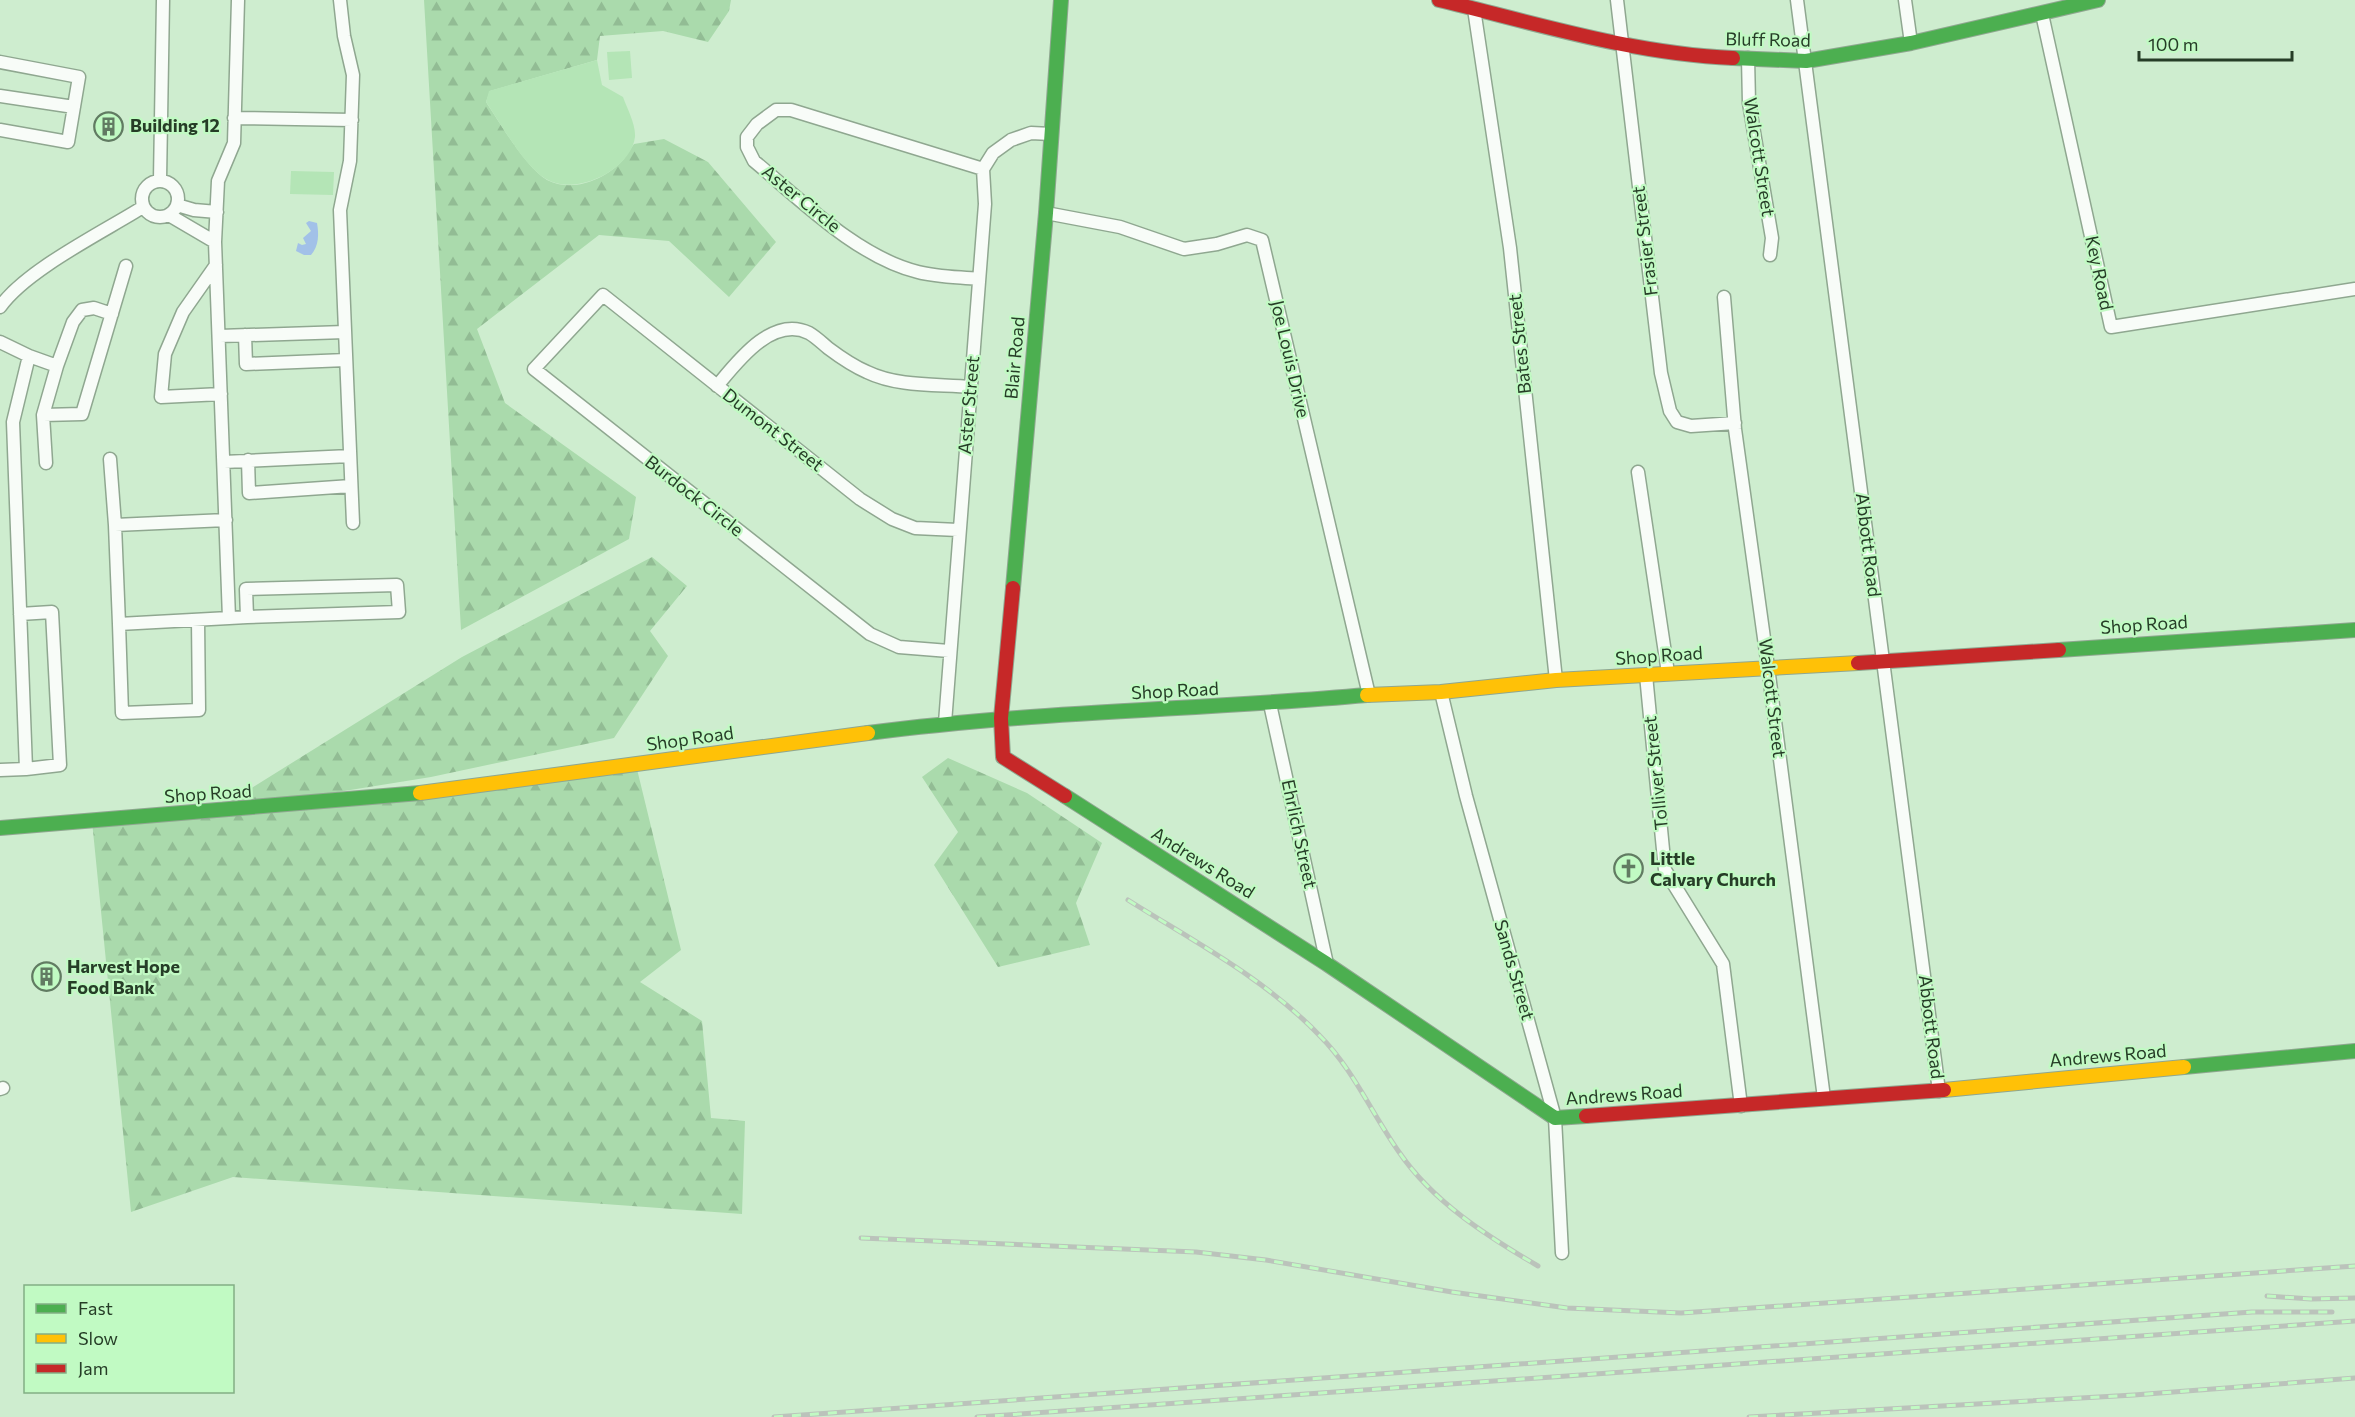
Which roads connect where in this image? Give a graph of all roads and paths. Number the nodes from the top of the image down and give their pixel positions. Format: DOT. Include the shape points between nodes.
graph roads {
  1 [pos="163,0"];
  2 [pos="237,0"];
  3 [pos="340,0"];
  4 [pos="1061,0"];
  5 [pos="1439,0"];
  6 [pos="1617,0"];
  7 [pos="1797,0"];
  8 [pos="1905,0"];
  9 [pos="2097,0"];
  10 [pos="1474,9"];
  11 [pos="2042,14"];
  12 [pos="1911,43"];
  13 [pos="1622,44"];
  14 [pos="1748,58"];
  15 [pos="1806,61"];
  16 [pos="0,62"];
  17 [pos="0,96"];
  18 [pos="74,107"];
  19 [pos="234,118"];
  20 [pos="352,120"];
  21 [pos="0,130"];
  22 [pos="1052,134"];
  23 [pos="983,169"];
  24 [pos="160,180"];
  25 [pos="177,205"];
  26 [pos="143,207"];
  27 [pos="216,212"];
  28 [pos="1046,213"];
  29 [pos="169,215"];
  30 [pos="215,242"];
  31 [pos="1770,255"];
  32 [pos="216,265"];
  33 [pos="126,266"];
  34 [pos="978,279"];
  35 [pos="2355,289"];
  36 [pos="603,295"];
  37 [pos="1724,297"];
  38 [pos="0,307"];
  39 [pos="112,314"];
  40 [pos="345,332"];
  41 [pos="245,335"];
  42 [pos="220,336"];
  43 [pos="0,342"];
  44 [pos="29,356"];
  45 [pos="346,360"];
  46 [pos="57,366"];
  47 [pos="717,387"];
  48 [pos="971,387"];
  49 [pos="221,394"];
  50 [pos="43,415"];
  51 [pos="1735,423"];
  52 [pos="350,456"];
  53 [pos="110,459"];
  54 [pos="248,460"];
  55 [pos="224,462"];
  56 [pos="46,463"];
  57 [pos="1638,471"];
  58 [pos="351,486"];
  59 [pos="226,520"];
  60 [pos="353,523"];
  61 [pos="115,525"];
  62 [pos="958,530"];
  63 [pos="20,614"];
  64 [pos="247,617"];
  65 [pos="229,618"];
  66 [pos="198,620"];
  67 [pos="119,624"];
  68 [pos="2355,630"];
  69 [pos="949,651"];
  70 [pos="1883,662"];
  71 [pos="1768,667"];
  72 [pos="1668,673"];
  73 [pos="1646,675"];
  74 [pos="1556,680"];
  75 [pos="1440,692"];
  76 [pos="1369,695"];
  77 [pos="1270,704"];
  78 [pos="1001,718"];
  79 [pos="945,723"];
  80 [pos="26,769"];
  81 [pos="0,770"];
  82 [pos="0,828"];
  83 [pos="1327,964"];
  84 [pos="2355,1051"];
  85 [pos="1939,1090"];
  86 [pos="1824,1098"];
  87 [pos="1741,1106"];
  88 [pos="1555,1118"];
  89 [pos="1562,1253"];
  1 -- 24 [label="street"];
  2 -- 19 [label="street"];
  3 -- 20 [label="street" via="353,75"];
  4 -- 22 [label="street, Blair Road"];
  5 -- 10 [label="street, Bluff Road"];
  6 -- 13 [label="street, Frasier Street"];
  7 -- 15 [label="street, Abbott Road"];
  8 -- 12 [label="street"];
  9 -- 11 [label="street, Bluff Road"];
  10 -- 13 [label="street, Bluff Road"];
  10 -- 74 [label="street, Bates Street" via="1510,248"];
  11 -- 12 [label="street, Bluff Road"];
  11 -- 35 [label="street, Key Road" via="2111,327"];
  12 -- 15 [label="street, Bluff Road"];
  13 -- 14 [label="street, Bluff Road" via="1708,57"];
  13 -- 51 [label="street, Frasier Street" via="1661,373 1670,411 1677,422 1691,426"];
  14 -- 15 [label="street, Bluff Road"];
  14 -- 31 [label="street, Walcott Street" via="1749,103 1772,238"];
  15 -- 70 [label="street, Abbott Road"];
  16 -- 18 [label="street" via="79,77"];
  17 -- 18 [label="street"];
  18 -- 21 [label="street" via="68,142"];
  19 -- 20 [label="street"];
  19 -- 27 [label="street" via="234,143 218,181"];
  20 -- 40 [label="street" via="351,162 340,210"];
  22 -- 23 [label="street" via="1031,133 1011,140 993,153"];
  22 -- 28 [label="street, Blair Road"];
  23 -- 34 [label="street, Aster Street" via="985,204"];
  23 -- 34 [label="street, Aster Circle" via="791,110 776,110 747,137 754,161 841,233 889,262 919,272"];
  24 -- 25 [label="street" via="176,189"];
  24 -- 26 [label="street" via="144,189"];
  25 -- 27 [label="street"];
  25 -- 29 [label="street"];
  26 -- 29 [label="street" via="157,218"];
  26 -- 38 [label="street" via="37,272"];
  27 -- 30 [label="street"];
  28 -- 76 [label="street, Joe Louis Drive" via="1120,227 1184,249 1247,235 1262,240"];
  28 -- 78 [label="street, Blair Road"];
  29 -- 30 [label="street"];
  30 -- 32 [label="street"];
  32 -- 42 [label="street"];
  32 -- 49 [label="street" via="183,312 165,354 161,397"];
  33 -- 39 [label="street"];
  34 -- 48 [label="street, Aster Street"];
  36 -- 47 [label="street, Dumont Street"];
  36 -- 69 [label="street, Burdock Circle" via="534,369 870,634 899,647"];
  37 -- 51 [label="street, Walcott Street"];
  39 -- 46 [label="street" via="94,308 82,310 73,322"];
  39 -- 50 [label="street" via="82,414"];
  40 -- 41 [label="street"];
  40 -- 45 [label="street"];
  41 -- 42 [label="street"];
  41 -- 45 [label="street" via="246,364"];
  42 -- 49 [label="street"];
  43 -- 44 [label="street"];
  44 -- 46 [label="street"];
  44 -- 63 [label="street" via="13,422"];
  45 -- 52 [label="street"];
  46 -- 50 [label="street"];
  47 -- 48 [label="street" via="743,355 762,339 783,329 808,333 867,373 898,382"];
  47 -- 62 [label="street, Dumont Street" via="860,500 892,519 915,528"];
  48 -- 62 [label="street, Aster Street"];
  49 -- 55 [label="street"];
  50 -- 56 [label="street"];
  51 -- 71 [label="street, Walcott Street"];
  52 -- 54 [label="street"];
  52 -- 58 [label="street"];
  53 -- 61 [label="street"];
  54 -- 55 [label="street"];
  54 -- 58 [label="street" via="249,493"];
  55 -- 59 [label="street"];
  57 -- 72 [label="street"];
  58 -- 60 [label="street"];
  59 -- 61 [label="street"];
  59 -- 65 [label="street"];
  61 -- 67 [label="street"];
  62 -- 69 [label="street, Aster Street"];
  63 -- 80 [label="street"];
  63 -- 80 [label="street" via="52,612 60,765"];
  64 -- 64 [label="street" via="399,612 397,585 246,590"];
  64 -- 65 [label="street"];
  65 -- 66 [label="street"];
  66 -- 67 [label="street"];
  66 -- 67 [label="street" via="199,710 122,713"];
  68 -- 70 [label="street, Shop Road"];
  69 -- 79 [label="street, Aster Street"];
  70 -- 71 [label="street, Shop Road"];
  70 -- 85 [label="street, Abbott Road"];
  71 -- 72 [label="street, Shop Road"];
  71 -- 86 [label="street, Walcott Street"];
  72 -- 73 [label="street, Shop Road"];
  73 -- 74 [label="street, Shop Road"];
  73 -- 87 [label="street, Tolliver Street" via="1665,870 1723,964"];
  74 -- 75 [label="street, Shop Road"];
  75 -- 76 [label="street, Shop Road"];
  75 -- 88 [label="street, Sands Street"];
  76 -- 77 [label="street, Shop Road"];
  77 -- 78 [label="street, Shop Road"];
  77 -- 83 [label="street, Ehrlich Street"];
  78 -- 79 [label="street, Shop Road"];
  78 -- 83 [label="street, Andrews Road" via="1003,757"];
  79 -- 82 [label="street, Shop Road" via="416,794"];
  80 -- 81 [label="street"];
  83 -- 88 [label="street, Andrews Road"];
  84 -- 85 [label="street, Andrews Road"];
  85 -- 86 [label="street, Andrews Road"];
  86 -- 87 [label="street, Andrews Road"];
  87 -- 88 [label="street, Andrews Road"];
  88 -- 89 [label="street, Sands Street"];
}
